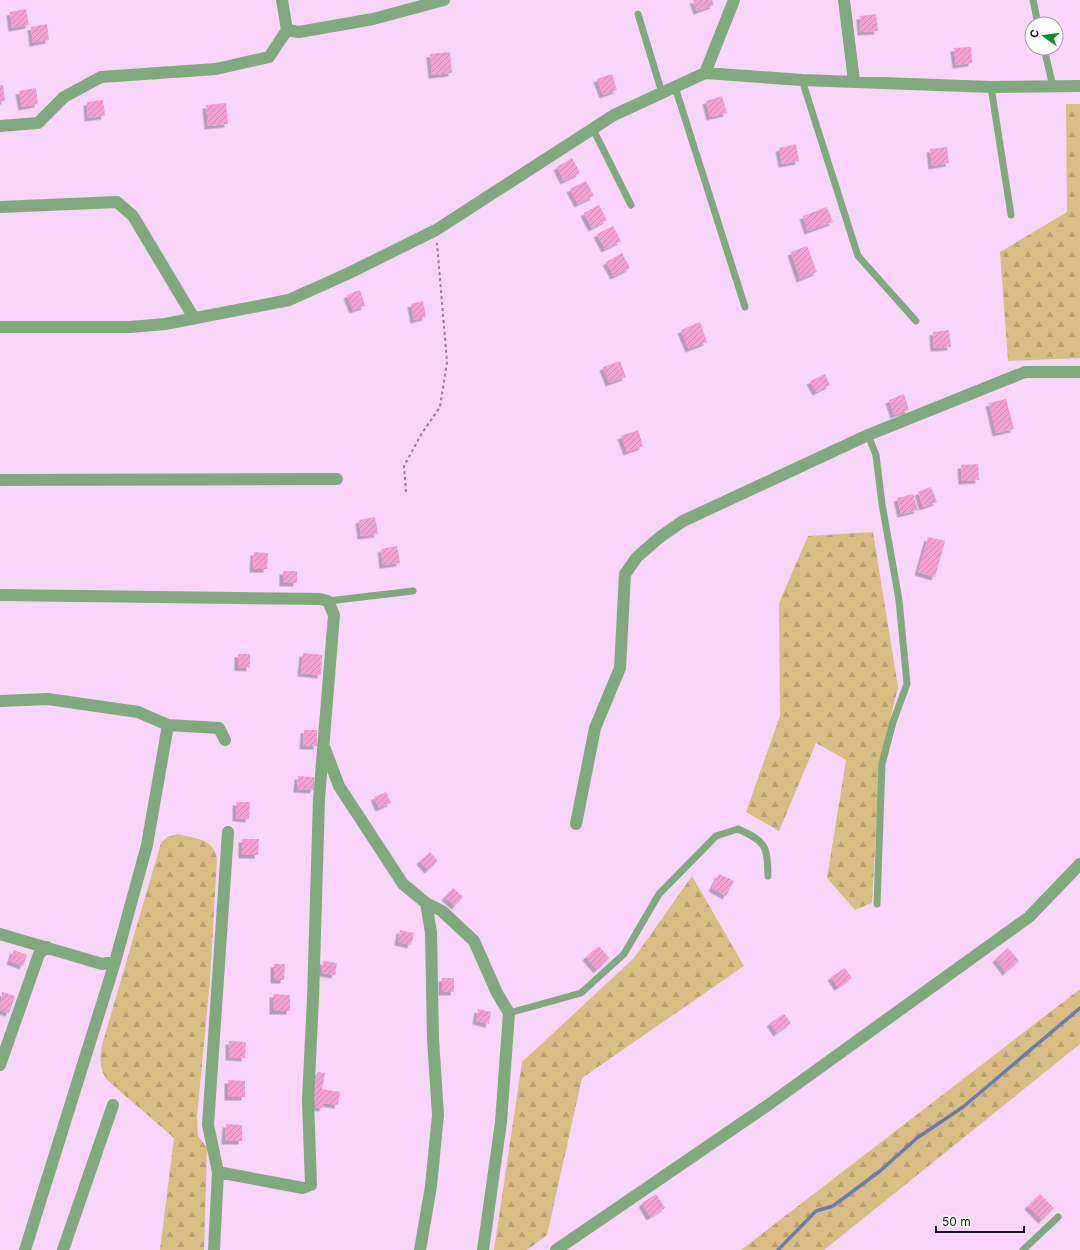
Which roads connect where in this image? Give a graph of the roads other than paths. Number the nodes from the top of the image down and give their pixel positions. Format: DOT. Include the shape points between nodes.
graph roads {
  1 [pos="282,0"];
  2 [pos="444,0"];
  3 [pos="734,0"];
  4 [pos="844,0"];
  5 [pos="1033,0"];
  6 [pos="638,14"];
  7 [pos="1036,16"];
  8 [pos="287,30"];
  9 [pos="1046,56"];
  10 [pos="705,73"];
  11 [pos="802,80"];
  12 [pos="854,81"];
  13 [pos="1080,86"];
  14 [pos="675,87"];
  15 [pos="990,87"];
  16 [pos="1053,87"];
  17 [pos="662,93"];
  18 [pos="0,126"];
  19 [pos="593,129"];
  20 [pos="631,205"];
  21 [pos="0,207"];
  22 [pos="1011,215"];
  23 [pos="745,306"];
  24 [pos="194,318"];
  25 [pos="916,321"];
  26 [pos="0,327"];
  27 [pos="1080,372"];
  28 [pos="868,435"];
  29 [pos="337,479"];
  30 [pos="0,480"];
  31 [pos="413,591"];
  32 [pos="0,595"];
  33 [pos="328,602"];
  34 [pos="0,701"];
  35 [pos="168,725"];
  36 [pos="225,740"];
  37 [pos="324,747"];
  38 [pos="576,824"];
  39 [pos="228,832"];
  40 [pos="1080,864"];
  41 [pos="768,876"];
  42 [pos="426,904"];
  43 [pos="877,904"];
  44 [pos="0,934"];
  45 [pos="47,947"];
  46 [pos="115,962"];
  47 [pos="509,1013"];
  48 [pos="0,1065"];
  49 [pos="113,1105"];
  50 [pos="218,1172"];
  51 [pos="1058,1217"];
  52 [pos="25,1250"];
  53 [pos="63,1250"];
  54 [pos="214,1250"];
  55 [pos="420,1250"];
  56 [pos="483,1250"];
  57 [pos="556,1250"];
  58 [pos="1023,1250"];
  1 -- 8 [label="street"];
  2 -- 8 [label="street" via="373,19 299,32"];
  3 -- 10 [label="street"];
  4 -- 12 [label="street"];
  5 -- 7 [label="lane"];
  6 -- 17 [label="lane"];
  8 -- 18 [label="street" via="269,57 216,69 101,77 64,97 38,123"];
  9 -- 16 [label="lane"];
  10 -- 11 [label="street"];
  10 -- 14 [label="street"];
  11 -- 12 [label="street"];
  11 -- 25 [label="lane" via="858,256"];
  12 -- 15 [label="street"];
  13 -- 16 [label="street"];
  14 -- 17 [label="street"];
  14 -- 23 [label="lane"];
  15 -- 16 [label="street"];
  15 -- 22 [label="lane"];
  17 -- 19 [label="street" via="614,115"];
  19 -- 20 [label="lane"];
  19 -- 24 [label="street" via="436,230 347,274 289,300"];
  21 -- 24 [label="street" via="117,202 133,216"];
  24 -- 26 [label="street" via="130,327"];
  27 -- 28 [label="street" via="1025,372"];
  28 -- 38 [label="street" via="683,521 637,557 626,574 620,668 595,728"];
  28 -- 43 [label="lane" via="876,455 899,600 907,684 893,722 882,764"];
  29 -- 30 [label="street"];
  31 -- 33 [label="lane"];
  32 -- 33 [label="street" via="320,599"];
  33 -- 37 [label="street" via="334,615"];
  34 -- 35 [label="street" via="48,699 138,712"];
  35 -- 36 [label="street" via="218,728"];
  35 -- 46 [label="street" via="147,845"];
  37 -- 42 [label="street" via="340,786 403,884"];
  37 -- 50 [label="street" via="319,799 308,1100 311,1185 303,1188"];
  39 -- 50 [label="street" via="208,1125"];
  40 -- 57 [label="street" via="1029,917 768,1105"];
  41 -- 47 [label="lane" via="767,851 755,836 738,829 716,836 659,894 624,954 581,993"];
  42 -- 47 [label="street" via="442,911 474,941 497,993"];
  42 -- 55 [label="street" via="431,932 433,1039 438,1115 431,1186"];
  44 -- 45 [label="street"];
  45 -- 46 [label="street" via="102,964"];
  45 -- 48 [label="street" via="39,954"];
  46 -- 52 [label="street"];
  47 -- 56 [label="street" via="501,1122"];
  49 -- 53 [label="street"];
  50 -- 54 [label="street"];
  51 -- 58 [label="lane"];
}
